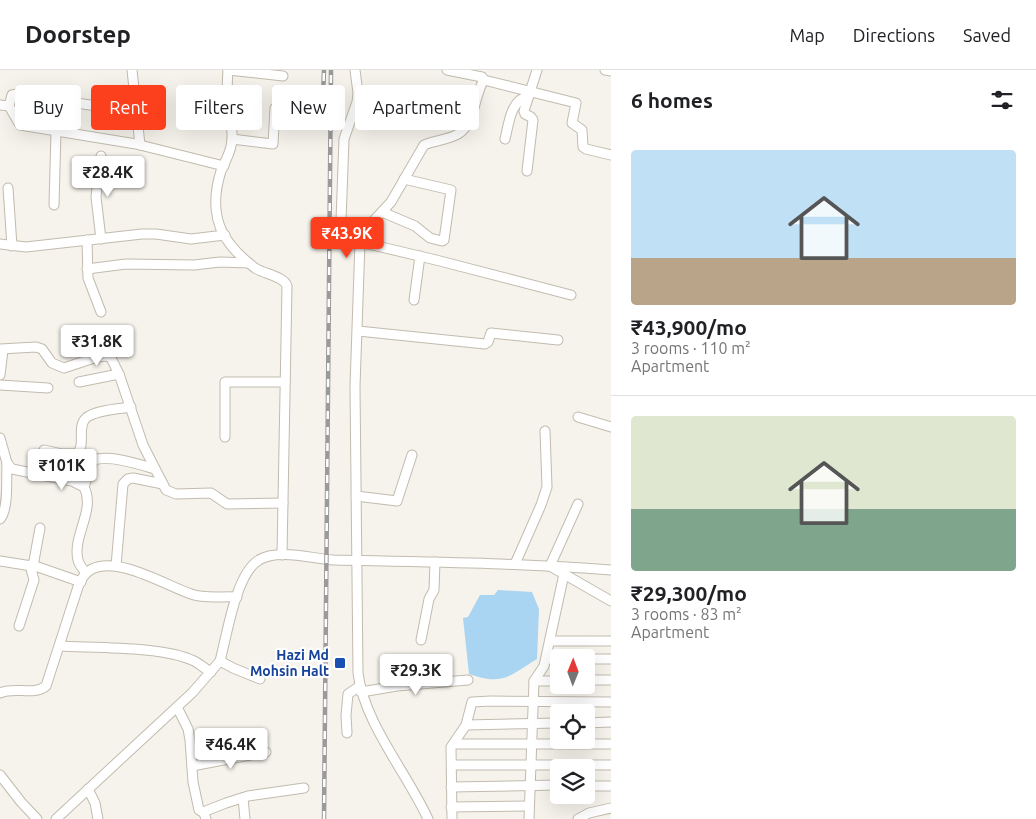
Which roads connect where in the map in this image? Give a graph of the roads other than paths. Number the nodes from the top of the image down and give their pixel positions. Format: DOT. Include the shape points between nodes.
graph roads {
  1 [pos="132,70"];
  2 [pos="228,70"];
  3 [pos="355,70"];
  4 [pos="447,70"];
  5 [pos="537,70"];
  6 [pos="606,70"];
  7 [pos="611,72"];
  8 [pos="283,76"];
  9 [pos="484,80"];
  10 [pos="133,85"];
  11 [pos="530,93"];
  12 [pos="91,105"];
  13 [pos="4,106"];
  14 [pos="138,130"];
  15 [pos="274,130"];
  16 [pos="56,131"];
  17 [pos="232,139"];
  18 [pos="506,139"];
  19 [pos="140,145"];
  20 [pos="611,155"];
  21 [pos="101,156"];
  22 [pos="224,166"];
  23 [pos="527,171"];
  24 [pos="404,179"];
  25 [pos="8,188"];
  26 [pos="54,205"];
  27 [pos="382,212"];
  28 [pos="225,235"];
  29 [pos="101,239"];
  30 [pos="360,239"];
  31 [pos="87,240"];
  32 [pos="0,244"];
  33 [pos="12,246"];
  34 [pos="420,256"];
  35 [pos="249,262"];
  36 [pos="87,269"];
  37 [pos="571,295"];
  38 [pos="414,300"];
  39 [pos="101,312"];
  40 [pos="358,331"];
  41 [pos="558,340"];
  42 [pos="1,349"];
  43 [pos="119,374"];
  44 [pos="0,375"];
  45 [pos="79,382"];
  46 [pos="285,382"];
  47 [pos="0,385"];
  48 [pos="48,388"];
  49 [pos="131,407"];
  50 [pos="578,417"];
  51 [pos="611,427"];
  52 [pos="545,431"];
  53 [pos="225,437"];
  54 [pos="0,438"];
  55 [pos="44,450"];
  56 [pos="412,455"];
  57 [pos="7,464"];
  58 [pos="155,469"];
  59 [pos="163,484"];
  60 [pos="84,487"];
  61 [pos="356,496"];
  62 [pos="3,499"];
  63 [pos="283,503"];
  64 [pos="578,504"];
  65 [pos="0,519"];
  66 [pos="40,528"];
  67 [pos="282,554"];
  68 [pos="358,560"];
  69 [pos="0,561"];
  70 [pos="435,562"];
  71 [pos="515,564"];
  72 [pos="31,565"];
  73 [pos="116,566"];
  74 [pos="550,566"];
  75 [pos="611,570"];
  76 [pos="86,573"];
  77 [pos="564,574"];
  78 [pos="80,582"];
  79 [pos="236,597"];
  80 [pos="611,601"];
  81 [pos="19,626"];
  82 [pos="421,640"];
  83 [pos="550,641"];
  84 [pos="611,642"];
  85 [pos="59,646"];
  86 [pos="546,659"];
  87 [pos="550,659"];
  88 [pos="595,659"];
  89 [pos="611,659"];
  90 [pos="220,661"];
  91 [pos="210,672"];
  92 [pos="260,679"];
  93 [pos="468,680"];
  94 [pos="595,680"];
  95 [pos="611,680"];
  96 [pos="534,681"];
  97 [pos="550,681"];
  98 [pos="361,689"];
  99 [pos="0,693"];
  100 [pos="532,701"];
  101 [pos="611,702"];
  102 [pos="177,707"];
  103 [pos="611,722"];
  104 [pos="550,723"];
  105 [pos="595,723"];
  106 [pos="532,724"];
  107 [pos="466,725"];
  108 [pos="347,733"];
  109 [pos="531,743"];
  110 [pos="454,744"];
  111 [pos="611,744"];
  112 [pos="266,752"];
  113 [pos="452,765"];
  114 [pos="611,765"];
  115 [pos="192,766"];
  116 [pos="530,766"];
  117 [pos="0,775"];
  118 [pos="530,785"];
  119 [pos="550,785"];
  120 [pos="595,786"];
  121 [pos="611,786"];
  122 [pos="451,787"];
  123 [pos="304,788"];
  124 [pos="88,789"];
  125 [pos="243,798"];
  126 [pos="530,806"];
  127 [pos="451,807"];
  128 [pos="611,808"];
  129 [pos="204,816"];
  130 [pos="38,819"];
  131 [pos="56,819"];
  132 [pos="98,819"];
  133 [pos="245,819"];
  134 [pos="428,819"];
  135 [pos="449,819"];
  136 [pos="529,819"];
  137 [pos="578,819"];
  1 -- 10 [label="street"];
  2 -- 8 [label="street"];
  2 -- 17 [label="street"];
  3 -- 30 [label="street" via="358,93 344,139 341,221"];
  4 -- 9 [label="street"];
  5 -- 11 [label="street"];
  6 -- 7 [label="street"];
  9 -- 11 [label="street"];
  9 -- 24 [label="street" via="461,132 424,146"];
  11 -- 18 [label="street" via="512,112"];
  11 -- 20 [label="street" via="576,103 572,123 582,130 583,147"];
  11 -- 23 [label="street" via="524,113 533,120"];
  12 -- 13 [label="street" via="18,94 12,95"];
  13 -- 16 [label="street" via="20,125"];
  14 -- 19 [label="street"];
  15 -- 17 [label="street" via="273,144"];
  16 -- 19 [label="street"];
  16 -- 26 [label="street"];
  17 -- 22 [label="street"];
  19 -- 22 [label="street"];
  21 -- 29 [label="street" via="96,197"];
  22 -- 28 [label="street" via="215,199 216,214"];
  24 -- 27 [label="street"];
  24 -- 27 [label="street" via="451,190 444,240 430,238 415,226"];
  25 -- 33 [label="street"];
  27 -- 30 [label="street"];
  28 -- 29 [label="street" via="191,239 156,234"];
  28 -- 35 [label="street"];
  29 -- 31 [label="street"];
  30 -- 34 [label="street"];
  30 -- 40 [label="street"];
  31 -- 33 [label="street"];
  31 -- 36 [label="street"];
  32 -- 33 [label="street"];
  34 -- 37 [label="street"];
  34 -- 38 [label="street"];
  35 -- 36 [label="street" via="126,264"];
  35 -- 46 [label="street" via="286,283"];
  36 -- 39 [label="street"];
  40 -- 41 [label="street" via="485,344 491,333"];
  40 -- 61 [label="street"];
  42 -- 43 [label="street" via="42,349 52,363 64,368 107,356"];
  42 -- 44 [label="street"];
  43 -- 45 [label="street"];
  43 -- 49 [label="street"];
  46 -- 53 [label="street" via="225,382"];
  46 -- 63 [label="street"];
  47 -- 48 [label="street"];
  49 -- 55 [label="street" via="95,414 84,420 80,449 76,454"];
  49 -- 58 [label="street" via="143,445"];
  50 -- 51 [label="street"];
  52 -- 71 [label="street" via="547,487"];
  54 -- 57 [label="street"];
  56 -- 61 [label="street" via="396,501"];
  57 -- 60 [label="street" via="17,471 72,481"];
  57 -- 62 [label="street"];
  58 -- 59 [label="street"];
  58 -- 60 [label="street" via="100,458 93,461"];
  59 -- 63 [label="street" via="166,490 176,494 211,494 227,504"];
  59 -- 73 [label="street" via="133,478 123,484"];
  60 -- 76 [label="street" via="88,499 77,554"];
  61 -- 68 [label="street"];
  62 -- 65 [label="street" via="5,512"];
  63 -- 67 [label="street"];
  64 -- 74 [label="street"];
  66 -- 72 [label="street"];
  67 -- 68 [label="street"];
  67 -- 79 [label="street" via="253,564"];
  68 -- 70 [label="street"];
  68 -- 98 [label="street" via="358,673"];
  69 -- 72 [label="street"];
  70 -- 71 [label="street"];
  70 -- 82 [label="street" via="434,590 429,599"];
  71 -- 74 [label="street"];
  72 -- 78 [label="street"];
  72 -- 81 [label="street" via="34,580"];
  73 -- 76 [label="street" via="105,565"];
  73 -- 79 [label="street" via="195,595"];
  74 -- 75 [label="street"];
  74 -- 77 [label="street"];
  76 -- 78 [label="street"];
  77 -- 80 [label="street"];
  77 -- 83 [label="street"];
  78 -- 85 [label="street"];
  79 -- 90 [label="street"];
  83 -- 84 [label="street"];
  83 -- 86 [label="street"];
  85 -- 91 [label="street" via="171,654 196,662"];
  85 -- 99 [label="street" via="43,688"];
  86 -- 87 [label="street"];
  86 -- 96 [label="street"];
  88 -- 89 [label="street"];
  90 -- 91 [label="street"];
  90 -- 92 [label="street"];
  91 -- 102 [label="street"];
  93 -- 98 [label="street"];
  94 -- 95 [label="street"];
  96 -- 97 [label="street"];
  96 -- 100 [label="street"];
  98 -- 108 [label="street" via="348,694"];
  98 -- 134 [label="street" via="385,742"];
  100 -- 101 [label="street"];
  100 -- 106 [label="street"];
  100 -- 107 [label="street" via="472,702"];
  102 -- 115 [label="street" via="188,730"];
  102 -- 124 [label="street"];
  103 -- 105 [label="street"];
  104 -- 106 [label="street"];
  106 -- 107 [label="street"];
  106 -- 109 [label="street"];
  107 -- 110 [label="street"];
  109 -- 110 [label="street"];
  109 -- 111 [label="street"];
  109 -- 116 [label="street"];
  110 -- 113 [label="street"];
  112 -- 115 [label="street"];
  113 -- 116 [label="street"];
  113 -- 122 [label="street"];
  114 -- 116 [label="street"];
  115 -- 129 [label="street" via="198,808"];
  116 -- 118 [label="street"];
  117 -- 130 [label="street" via="20,802"];
  118 -- 119 [label="street"];
  118 -- 122 [label="street"];
  118 -- 126 [label="street"];
  120 -- 121 [label="street"];
  122 -- 127 [label="street"];
  123 -- 125 [label="street"];
  124 -- 131 [label="street"];
  124 -- 132 [label="street"];
  125 -- 129 [label="street" via="226,803"];
  125 -- 133 [label="street"];
  126 -- 127 [label="street"];
  126 -- 136 [label="street"];
  127 -- 135 [label="street"];
  128 -- 137 [label="street"];
}
